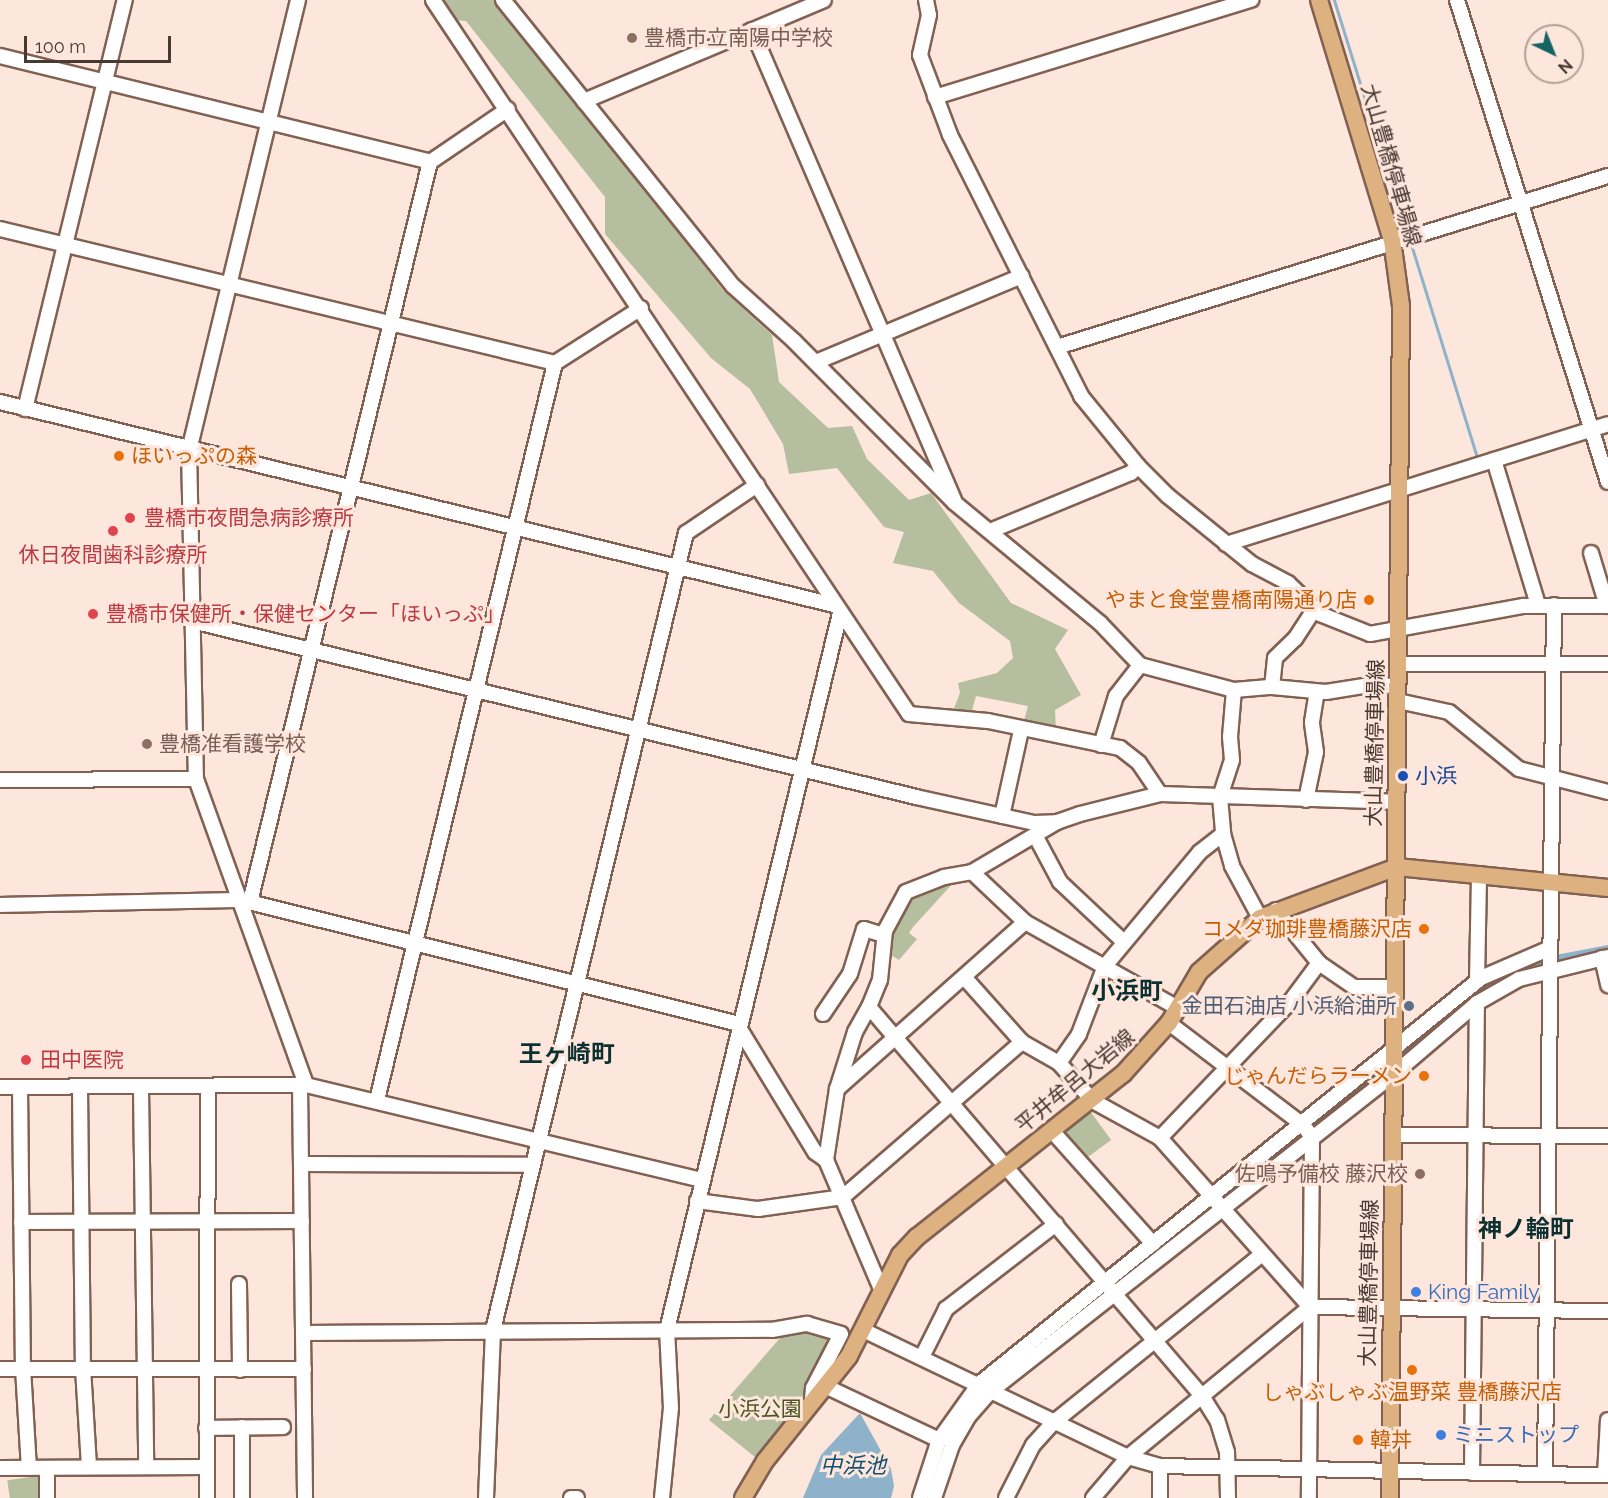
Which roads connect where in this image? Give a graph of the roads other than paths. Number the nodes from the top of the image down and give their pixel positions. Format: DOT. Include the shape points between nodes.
graph roads {
  1 [pos="125,0"];
  2 [pos="298,0"];
  3 [pos="433,0"];
  4 [pos="503,0"];
  5 [pos="824,0"];
  6 [pos="926,0"];
  7 [pos="1251,0"];
  8 [pos="1319,0"];
  9 [pos="1457,0"];
  10 [pos="753,30"];
  11 [pos="0,56"];
  12 [pos="105,82"];
  13 [pos="935,97"];
  14 [pos="584,101"];
  15 [pos="507,110"];
  16 [pos="270,122"];
  17 [pos="430,162"];
  18 [pos="1608,176"];
  19 [pos="1521,208"];
  20 [pos="0,229"];
  21 [pos="1403,238"];
  22 [pos="65,245"];
  23 [pos="1017,277"];
  24 [pos="229,285"];
  25 [pos="642,308"];
  26 [pos="392,323"];
  27 [pos="883,334"];
  28 [pos="1057,347"];
  29 [pos="816,362"];
  30 [pos="555,363"];
  31 [pos="0,402"];
  32 [pos="25,409"];
  33 [pos="1608,424"];
  34 [pos="1590,429"];
  35 [pos="189,449"];
  36 [pos="1494,460"];
  37 [pos="1134,470"];
  38 [pos="1608,482"];
  39 [pos="757,484"];
  40 [pos="352,488"];
  41 [pos="1401,488"];
  42 [pos="955,503"];
  43 [pos="515,527"];
  44 [pos="990,531"];
  45 [pos="1226,544"];
  46 [pos="1591,553"];
  47 [pos="678,566"];
  48 [pos="1538,605"];
  49 [pos="1554,605"];
  50 [pos="1608,606"];
  51 [pos="1315,608"];
  52 [pos="837,609"];
  53 [pos="192,621"];
  54 [pos="1399,629"];
  55 [pos="313,649"];
  56 [pos="1554,663"];
  57 [pos="1399,664"];
  58 [pos="1608,664"];
  59 [pos="1140,665"];
  60 [pos="476,687"];
  61 [pos="1272,687"];
  62 [pos="1234,690"];
  63 [pos="1317,692"];
  64 [pos="1398,693"];
  65 [pos="638,730"];
  66 [pos="1021,730"];
  67 [pos="1101,745"];
  68 [pos="801,769"];
  69 [pos="1551,777"];
  70 [pos="196,779"];
  71 [pos="0,780"];
  72 [pos="1608,792"];
  73 [pos="1160,794"];
  74 [pos="1220,797"];
  75 [pos="1306,800"];
  76 [pos="1396,802"];
  77 [pos="1002,816"];
  78 [pos="1057,822"];
  79 [pos="1224,834"];
  80 [pos="1036,837"];
  81 [pos="1396,867"];
  82 [pos="972,872"];
  83 [pos="1479,874"];
  84 [pos="1549,881"];
  85 [pos="1608,888"];
  86 [pos="245,901"];
  87 [pos="0,905"];
  88 [pos="1276,910"];
  89 [pos="1260,918"];
  90 [pos="1025,922"];
  91 [pos="884,935"];
  92 [pos="413,941"];
  93 [pos="1124,942"];
  94 [pos="1548,950"];
  95 [pos="1605,957"];
  96 [pos="1319,963"];
  97 [pos="1105,966"];
  98 [pos="1547,969"];
  99 [pos="964,977"];
  100 [pos="576,981"];
  101 [pos="1477,981"];
  102 [pos="1608,985"];
  103 [pos="1395,987"];
  104 [pos="1477,1003"];
  105 [pos="869,1007"];
  106 [pos="823,1014"];
  107 [pos="1173,1015"];
  108 [pos="739,1025"];
  109 [pos="896,1037"];
  110 [pos="1022,1042"];
  111 [pos="1394,1060"];
  112 [pos="1059,1063"];
  113 [pos="1228,1070"];
  114 [pos="303,1085"];
  115 [pos="0,1087"];
  116 [pos="20,1087"];
  117 [pos="80,1088"];
  118 [pos="208,1088"];
  119 [pos="141,1089"];
  120 [pos="837,1089"];
  121 [pos="377,1100"];
  122 [pos="1093,1101"];
  123 [pos="952,1103"];
  124 [pos="1303,1125"];
  125 [pos="1053,1132"];
  126 [pos="1394,1135"];
  127 [pos="1477,1135"];
  128 [pos="1548,1136"];
  129 [pos="1608,1136"];
  130 [pos="1312,1137"];
  131 [pos="1160,1138"];
  132 [pos="538,1141"];
  133 [pos="826,1160"];
  134 [pos="301,1164"];
  135 [pos="532,1165"];
  136 [pos="1005,1168"];
  137 [pos="702,1180"];
  138 [pos="843,1197"];
  139 [pos="697,1201"];
  140 [pos="1217,1203"];
  141 [pos="302,1221"];
  142 [pos="21,1222"];
  143 [pos="207,1222"];
  144 [pos="142,1224"];
  145 [pos="1056,1224"];
  146 [pos="83,1225"];
  147 [pos="1153,1244"];
  148 [pos="1262,1254"];
  149 [pos="1106,1282"];
  150 [pos="239,1284"];
  151 [pos="881,1288"];
  152 [pos="1115,1293"];
  153 [pos="1310,1306"];
  154 [pos="1391,1310"];
  155 [pos="1475,1310"];
  156 [pos="1548,1311"];
  157 [pos="1608,1311"];
  158 [pos="493,1330"];
  159 [pos="667,1330"];
  160 [pos="863,1330"];
  161 [pos="304,1333"];
  162 [pos="1155,1340"];
  163 [pos="922,1357"];
  164 [pos="23,1368"];
  165 [pos="83,1368"];
  166 [pos="142,1368"];
  167 [pos="0,1369"];
  168 [pos="207,1369"];
  169 [pos="240,1370"];
  170 [pos="304,1370"];
  171 [pos="825,1386"];
  172 [pos="985,1387"];
  173 [pos="1202,1396"];
  174 [pos="813,1399"];
  175 [pos="1608,1420"];
  176 [pos="1054,1422"];
  177 [pos="242,1427"];
  178 [pos="283,1427"];
  179 [pos="207,1428"];
  180 [pos="939,1440"];
  181 [pos="1128,1457"];
  182 [pos="1160,1466"];
  183 [pos="89,1467"];
  184 [pos="146,1467"];
  185 [pos="206,1467"];
  186 [pos="1228,1467"];
  187 [pos="0,1468"];
  188 [pos="29,1468"];
  189 [pos="47,1468"];
  190 [pos="1310,1469"];
  191 [pos="1390,1471"];
  192 [pos="1472,1473"];
  193 [pos="1545,1474"];
  194 [pos="1607,1475"];
  195 [pos="47,1498"];
  196 [pos="207,1498"];
  197 [pos="242,1498"];
  198 [pos="305,1498"];
  199 [pos="486,1498"];
  200 [pos="571,1498"];
  201 [pos="577,1498"];
  202 [pos="662,1498"];
  203 [pos="743,1498"];
  204 [pos="920,1498"];
  205 [pos="934,1498"];
  206 [pos="1006,1498"];
  207 [pos="1094,1498"];
  208 [pos="1160,1498"];
  209 [pos="1228,1498"];
  210 [pos="1310,1498"];
  211 [pos="1390,1498"];
  1 -- 12 [label="street"];
  2 -- 16 [label="street"];
  3 -- 15 [label="street"];
  4 -- 14 [label="street"];
  5 -- 10 [label="street"];
  6 -- 13 [label="street" via="929,15 920,55"];
  7 -- 13 [label="street"];
  8 -- 21 [label="main road, 大山豊橋停車場線"];
  9 -- 19 [label="street"];
  10 -- 14 [label="street"];
  10 -- 27 [label="street"];
  11 -- 12 [label="street"];
  12 -- 16 [label="street"];
  12 -- 22 [label="street"];
  13 -- 23 [label="street"];
  14 -- 29 [label="street" via="733,286"];
  15 -- 17 [label="street"];
  15 -- 25 [label="street"];
  16 -- 17 [label="street"];
  16 -- 24 [label="street"];
  17 -- 26 [label="street"];
  18 -- 19 [label="street"];
  19 -- 21 [label="street"];
  19 -- 34 [label="street"];
  20 -- 22 [label="street"];
  21 -- 28 [label="street"];
  21 -- 41 [label="main road, 大山豊橋停車場線"];
  22 -- 24 [label="street"];
  22 -- 32 [label="street"];
  23 -- 27 [label="street"];
  23 -- 28 [label="street"];
  24 -- 26 [label="street"];
  24 -- 35 [label="street"];
  25 -- 30 [label="street"];
  25 -- 39 [label="street"];
  26 -- 30 [label="street"];
  26 -- 40 [label="street"];
  27 -- 29 [label="street"];
  27 -- 42 [label="street"];
  28 -- 37 [label="street" via="1088,406"];
  29 -- 42 [label="street"];
  30 -- 43 [label="street"];
  31 -- 32 [label="street"];
  32 -- 35 [label="street"];
  33 -- 34 [label="street"];
  34 -- 36 [label="street"];
  34 -- 38 [label="street"];
  35 -- 40 [label="street"];
  35 -- 53 [label="street"];
  36 -- 41 [label="street"];
  36 -- 48 [label="street"];
  37 -- 44 [label="street"];
  37 -- 45 [label="street"];
  39 -- 47 [label="street" via="686,533"];
  39 -- 52 [label="street"];
  40 -- 43 [label="street"];
  40 -- 55 [label="street"];
  41 -- 45 [label="street"];
  41 -- 54 [label="main road, 大山豊橋停車場線"];
  42 -- 44 [label="street"];
  43 -- 47 [label="street"];
  43 -- 60 [label="street"];
  44 -- 59 [label="street" via="1100,623"];
  45 -- 51 [label="street" via="1288,583"];
  46 -- 50 [label="street"];
  47 -- 52 [label="street"];
  47 -- 65 [label="street"];
  48 -- 49 [label="street"];
  48 -- 54 [label="street"];
  49 -- 50 [label="street"];
  49 -- 56 [label="street"];
  51 -- 54 [label="street" via="1327,618 1370,634"];
  51 -- 61 [label="street" via="1295,639 1275,658"];
  52 -- 66 [label="street" via="909,714 988,721"];
  52 -- 68 [label="street"];
  53 -- 55 [label="street"];
  53 -- 70 [label="street"];
  54 -- 57 [label="main road, 大山豊橋停車場線"];
  55 -- 60 [label="street"];
  55 -- 86 [label="street"];
  56 -- 57 [label="street"];
  56 -- 58 [label="street"];
  56 -- 69 [label="street"];
  57 -- 64 [label="main road, 大山豊橋停車場線"];
  59 -- 62 [label="street"];
  59 -- 67 [label="street" via="1116,696"];
  60 -- 65 [label="street"];
  60 -- 92 [label="street"];
  61 -- 62 [label="street"];
  61 -- 63 [label="street"];
  62 -- 74 [label="street" via="1232,760"];
  63 -- 64 [label="street"];
  63 -- 75 [label="street" via="1312,722 1316,752"];
  64 -- 69 [label="street" via="1449,712 1519,769"];
  64 -- 76 [label="main road, 大山豊橋停車場線"];
  65 -- 68 [label="street"];
  65 -- 100 [label="street"];
  66 -- 67 [label="street"];
  66 -- 77 [label="street"];
  67 -- 73 [label="street" via="1120,748 1133,757"];
  68 -- 77 [label="street"];
  68 -- 108 [label="street"];
  69 -- 72 [label="street"];
  69 -- 84 [label="street"];
  70 -- 71 [label="street"];
  70 -- 86 [label="street"];
  73 -- 74 [label="street"];
  73 -- 78 [label="street"];
  74 -- 75 [label="street"];
  74 -- 79 [label="street"];
  75 -- 76 [label="street"];
  76 -- 81 [label="main road, 大山豊橋停車場線"];
  77 -- 78 [label="street" via="1035,823"];
  78 -- 80 [label="street"];
  79 -- 89 [label="street" via="1239,884"];
  79 -- 93 [label="street" via="1200,852"];
  80 -- 82 [label="street"];
  80 -- 93 [label="street" via="1060,882"];
  81 -- 83 [label="main road, 平井牟呂大岩線"];
  81 -- 88 [label="main road, 平井牟呂大岩線"];
  81 -- 103 [label="main road, 大山豊橋停車場線"];
  82 -- 90 [label="street"];
  82 -- 91 [label="street" via="944,877 906,892"];
  83 -- 84 [label="main road, 平井牟呂大岩線"];
  83 -- 101 [label="street"];
  84 -- 85 [label="main road, 平井牟呂大岩線"];
  84 -- 94 [label="street"];
  86 -- 87 [label="street"];
  86 -- 92 [label="street"];
  86 -- 114 [label="street"];
  88 -- 89 [label="main road, 平井牟呂大岩線"];
  88 -- 96 [label="street"];
  89 -- 107 [label="main road, 平井牟呂大岩線" via="1199,972"];
  90 -- 97 [label="street"];
  90 -- 99 [label="street"];
  91 -- 105 [label="street" via="880,980"];
  91 -- 106 [label="street" via="864,929 846,983"];
  92 -- 100 [label="street"];
  92 -- 121 [label="street"];
  93 -- 97 [label="street"];
  94 -- 98 [label="street"];
  94 -- 101 [label="street" via="1515,960"];
  95 -- 98 [label="street"];
  95 -- 102 [label="street"];
  96 -- 103 [label="street" via="1354,987"];
  96 -- 113 [label="street" via="1290,1002"];
  97 -- 107 [label="street"];
  97 -- 112 [label="street" via="1079,1034"];
  98 -- 104 [label="street" via="1519,979"];
  98 -- 128 [label="street"];
  99 -- 109 [label="street"];
  99 -- 110 [label="street"];
  100 -- 108 [label="street"];
  100 -- 132 [label="street"];
  101 -- 111 [label="street"];
  103 -- 111 [label="main road, 大山豊橋停車場線"];
  104 -- 111 [label="street"];
  104 -- 127 [label="street"];
  105 -- 109 [label="street"];
  105 -- 120 [label="street" via="855,1032"];
  107 -- 113 [label="street"];
  107 -- 122 [label="main road, 平井牟呂大岩線" via="1150,1048"];
  108 -- 133 [label="street" via="815,1152"];
  108 -- 137 [label="street"];
  109 -- 120 [label="street"];
  109 -- 123 [label="street"];
  110 -- 112 [label="street"];
  110 -- 123 [label="street"];
  111 -- 124 [label="street"];
  111 -- 126 [label="main road, 大山豊橋停車場線"];
  111 -- 130 [label="street"];
  112 -- 122 [label="street"];
  113 -- 124 [label="street"];
  113 -- 131 [label="street"];
  114 -- 118 [label="street"];
  114 -- 121 [label="street"];
  114 -- 134 [label="street"];
  115 -- 116 [label="street"];
  116 -- 117 [label="street"];
  116 -- 142 [label="street"];
  117 -- 119 [label="street"];
  117 -- 146 [label="street"];
  118 -- 119 [label="street"];
  118 -- 143 [label="street"];
  119 -- 144 [label="street"];
  120 -- 133 [label="street"];
  121 -- 132 [label="street"];
  122 -- 125 [label="main road, 平井牟呂大岩線"];
  122 -- 131 [label="street"];
  123 -- 136 [label="street"];
  123 -- 138 [label="street"];
  124 -- 130 [label="street"];
  124 -- 140 [label="street"];
  125 -- 136 [label="main road, 平井牟呂大岩線"];
  125 -- 147 [label="street"];
  126 -- 127 [label="street"];
  126 -- 154 [label="main road, 大山豊橋停車場線"];
  127 -- 128 [label="street"];
  127 -- 155 [label="street"];
  128 -- 129 [label="street"];
  128 -- 156 [label="street"];
  130 -- 140 [label="street"];
  130 -- 153 [label="street"];
  131 -- 140 [label="street"];
  132 -- 135 [label="street"];
  132 -- 137 [label="street"];
  133 -- 138 [label="street"];
  134 -- 135 [label="street"];
  134 -- 141 [label="street"];
  135 -- 158 [label="street"];
  136 -- 145 [label="street"];
  136 -- 151 [label="main road, 平井牟呂大岩線" via="917,1237 900,1255"];
  137 -- 139 [label="street"];
  138 -- 139 [label="street" via="758,1209"];
  138 -- 151 [label="street"];
  139 -- 159 [label="street"];
  140 -- 147 [label="street"];
  140 -- 148 [label="street"];
  140 -- 152 [label="street"];
  141 -- 143 [label="street"];
  141 -- 161 [label="street"];
  142 -- 146 [label="street"];
  142 -- 164 [label="street"];
  143 -- 144 [label="street"];
  143 -- 168 [label="street"];
  144 -- 146 [label="street"];
  144 -- 166 [label="street"];
  145 -- 149 [label="street"];
  145 -- 163 [label="street" via="946,1309"];
  146 -- 165 [label="street"];
  147 -- 149 [label="street"];
  148 -- 153 [label="street"];
  148 -- 162 [label="street"];
  149 -- 152 [label="street"];
  149 -- 172 [label="street"];
  150 -- 169 [label="street"];
  151 -- 160 [label="main road, 平井牟呂大岩線"];
  152 -- 162 [label="street"];
  152 -- 172 [label="street"];
  153 -- 154 [label="street"];
  153 -- 173 [label="street"];
  153 -- 190 [label="street"];
  154 -- 155 [label="street"];
  154 -- 191 [label="main road, 大山豊橋停車場線"];
  155 -- 156 [label="street"];
  155 -- 192 [label="street"];
  156 -- 157 [label="street"];
  156 -- 193 [label="street"];
  158 -- 159 [label="street"];
  158 -- 161 [label="street"];
  158 -- 199 [label="street"];
  159 -- 174 [label="street" via="772,1330 807,1323 838,1331 838,1345 813,1388"];
  159 -- 202 [label="street" via="671,1408"];
  160 -- 163 [label="street"];
  160 -- 171 [label="main road, 平井牟呂大岩線" via="849,1356"];
  161 -- 170 [label="street"];
  162 -- 173 [label="street"];
  162 -- 176 [label="street"];
  163 -- 172 [label="street"];
  164 -- 165 [label="street"];
  164 -- 167 [label="street"];
  164 -- 188 [label="street"];
  165 -- 166 [label="street"];
  165 -- 183 [label="street"];
  166 -- 168 [label="street"];
  166 -- 184 [label="street"];
  168 -- 169 [label="street"];
  168 -- 179 [label="street"];
  169 -- 170 [label="street"];
  170 -- 198 [label="street"];
  171 -- 174 [label="main road, 平井牟呂大岩線"];
  171 -- 180 [label="street"];
  172 -- 176 [label="street"];
  172 -- 180 [label="street"];
  172 -- 205 [label="street" via="952,1445"];
  173 -- 181 [label="street"];
  173 -- 186 [label="street" via="1217,1420"];
  174 -- 203 [label="main road, 平井牟呂大岩線" via="765,1461"];
  175 -- 194 [label="street"];
  176 -- 181 [label="street"];
  176 -- 206 [label="street" via="1033,1445"];
  177 -- 178 [label="street"];
  177 -- 179 [label="street"];
  177 -- 197 [label="street"];
  179 -- 185 [label="street"];
  180 -- 204 [label="street"];
  181 -- 182 [label="street"];
  181 -- 207 [label="street"];
  182 -- 186 [label="street"];
  182 -- 208 [label="street"];
  183 -- 184 [label="street"];
  183 -- 189 [label="street"];
  184 -- 185 [label="street"];
  185 -- 196 [label="street"];
  186 -- 190 [label="street"];
  186 -- 209 [label="street"];
  187 -- 188 [label="street"];
  188 -- 189 [label="street"];
  189 -- 195 [label="street"];
  190 -- 191 [label="street"];
  190 -- 210 [label="street"];
  191 -- 192 [label="street"];
  191 -- 211 [label="main road, 大山豊橋停車場線"];
  192 -- 193 [label="street"];
  193 -- 194 [label="street"];
  200 -- 201 [label="street"];
}
